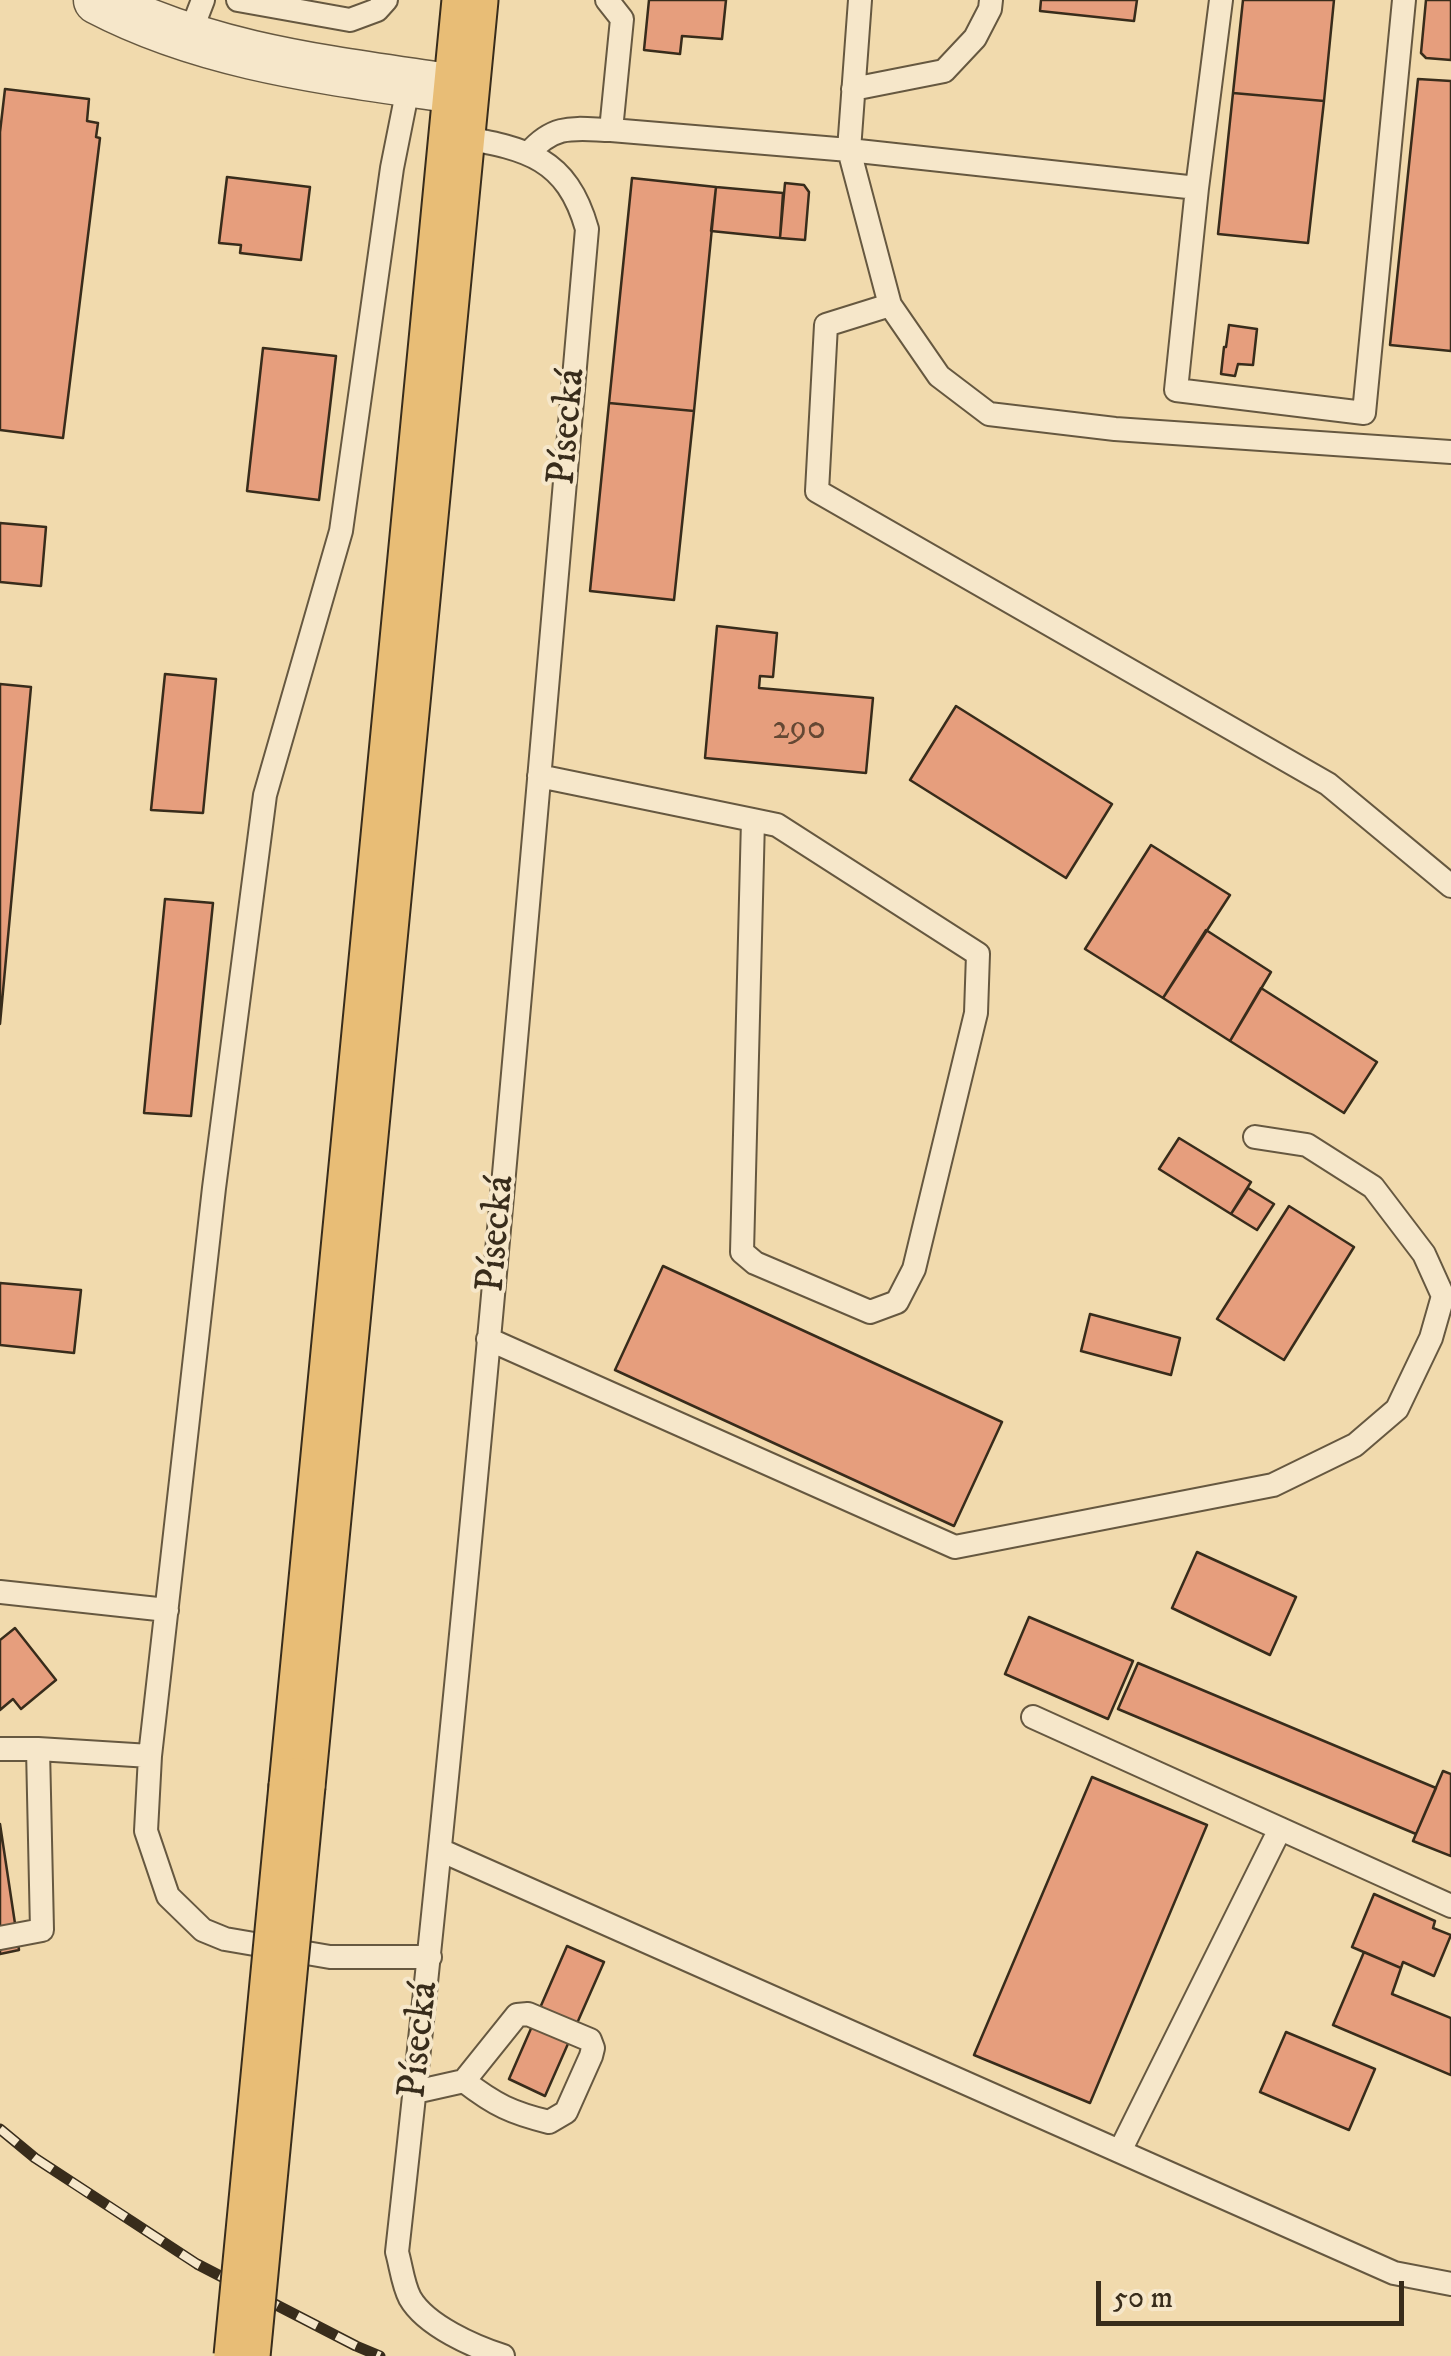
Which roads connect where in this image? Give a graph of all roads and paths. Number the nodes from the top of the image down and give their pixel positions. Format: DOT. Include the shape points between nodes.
graph roads {
  1 [pos="238,0"];
  2 [pos="386,0"];
  3 [pos="470,0"];
  4 [pos="607,0"];
  5 [pos="860,0"];
  6 [pos="991,0"];
  7 [pos="1221,0"];
  8 [pos="1404,0"];
  9 [pos="112,3"];
  10 [pos="195,19"];
  11 [pos="854,89"];
  12 [pos="442,103"];
  13 [pos="611,130"];
  14 [pos="849,150"];
  15 [pos="529,153"];
  16 [pos="1197,188"];
  17 [pos="890,305"];
  18 [pos="1451,452"];
  19 [pos="538,776"];
  20 [pos="753,820"];
  21 [pos="1451,886"];
  22 [pos="1255,1137"];
  23 [pos="488,1339"];
  24 [pos="0,1592"];
  25 [pos="167,1610"];
  26 [pos="1033,1717"];
  27 [pos="0,1748"];
  28 [pos="38,1749"];
  29 [pos="150,1756"];
  30 [pos="1280,1829"];
  31 [pos="440,1850"];
  32 [pos="1451,1906"];
  33 [pos="0,1938"];
  34 [pos="430,1957"];
  35 [pos="464,2081"];
  36 [pos="415,2092"];
  37 [pos="1120,2151"];
  38 [pos="1451,2284"];
  39 [pos="242,2356"];
  40 [pos="504,2356"];
  1 -- 2 [label="lane" via="350,20"];
  3 -- 12 [label="main road"];
  4 -- 13 [label="lane" via="622,19"];
  5 -- 11 [label="lane"];
  6 -- 11 [label="lane" via="975,38 944,71"];
  7 -- 16 [label="lane"];
  8 -- 16 [label="lane" via="1364,413 1176,390"];
  9 -- 10 [label="street, Písecká" via="153,27"];
  10 -- 12 [label="street, Písecká" via="270,59"];
  11 -- 14 [label="lane"];
  12 -- 15 [label="lane, Písecká"];
  12 -- 25 [label="lane" via="392,168 341,530 265,795"];
  12 -- 39 [label="main road, bridge"];
  13 -- 14 [label="lane"];
  13 -- 15 [label="lane" via="552,133"];
  14 -- 16 [label="lane"];
  14 -- 17 [label="lane"];
  15 -- 19 [label="lane, Písecká" via="570,187 587,229"];
  17 -- 18 [label="lane" via="938,376 990,414 1115,430"];
  17 -- 21 [label="lane" via="826,325 817,491 1328,784"];
  19 -- 20 [label="lane"];
  19 -- 23 [label="lane, Písecká"];
  20 -- 20 [label="lane" via="777,825 978,954 976,1012 914,1269 897,1302 870,1312 755,1264 742,1252"];
  22 -- 23 [label="lane" via="1307,1145 1373,1186 1424,1254 1442,1296 1431,1338 1397,1408 1355,1446 1273,1485 955,1547"];
  23 -- 31 [label="lane, Písecká"];
  24 -- 25 [label="lane"];
  25 -- 29 [label="lane"];
  26 -- 30 [label="lane"];
  27 -- 28 [label="lane"];
  28 -- 29 [label="lane"];
  28 -- 33 [label="lane" via="42,1930"];
  29 -- 34 [label="lane" via="146,1831 168,1896 204,1930 330,1956"];
  30 -- 32 [label="lane"];
  30 -- 37 [label="lane"];
  31 -- 34 [label="lane, Písecká"];
  31 -- 37 [label="lane"];
  34 -- 36 [label="lane, Písecká"];
  35 -- 35 [label="lane" via="516,2114 550,2122 566,2112 593,2048 590,2040 517,2015"];
  35 -- 36 [label="lane"];
  36 -- 40 [label="lane, Písecká" via="397,2252 410,2299 434,2324"];
  37 -- 38 [label="lane" via="1394,2273"];
}
